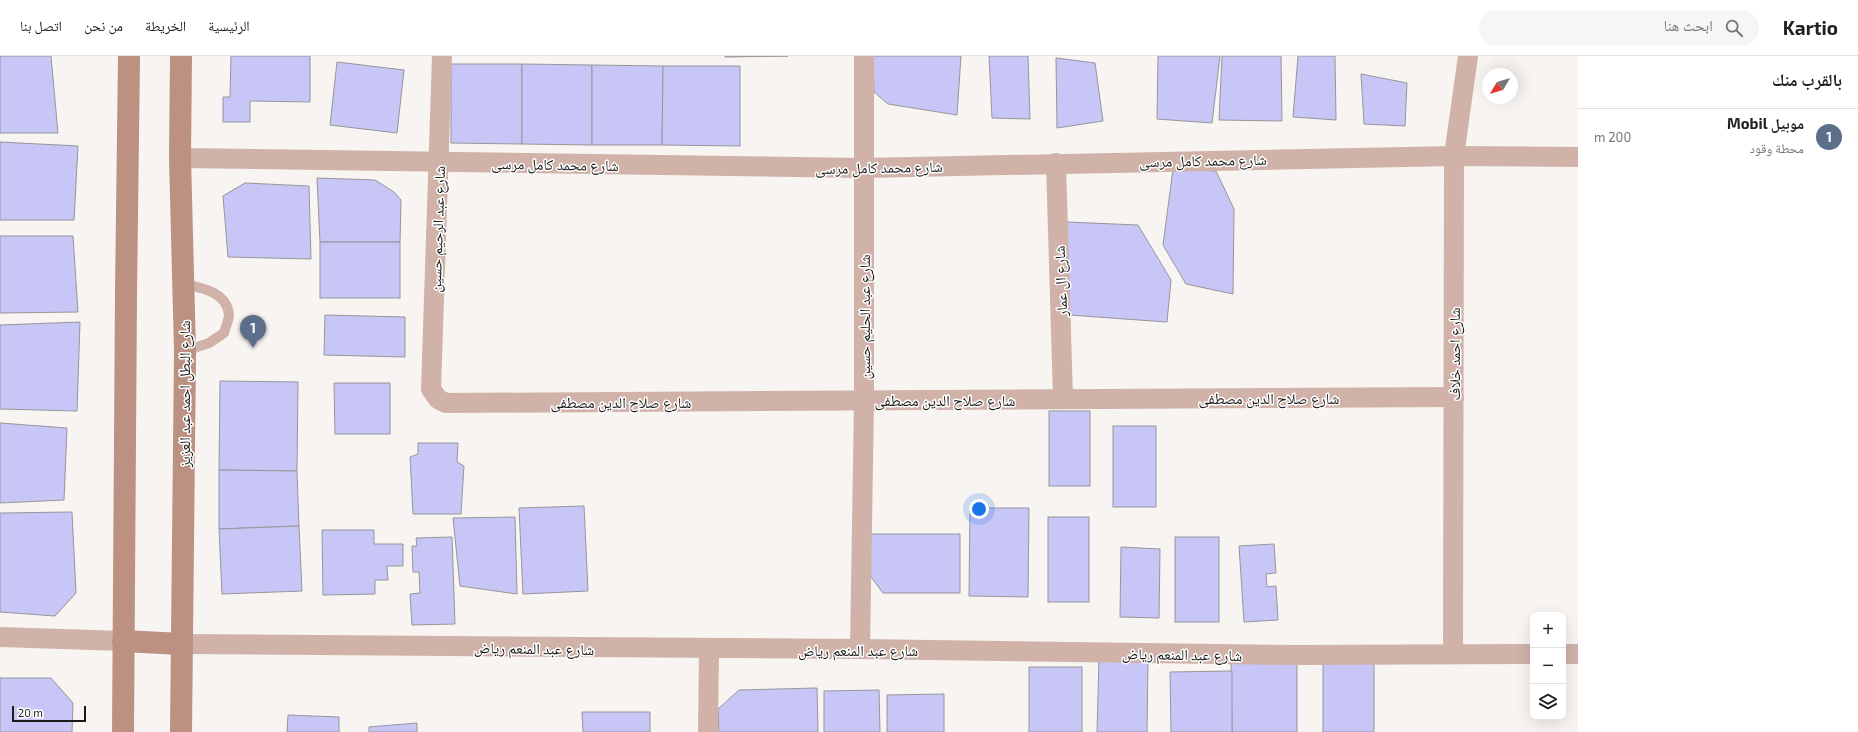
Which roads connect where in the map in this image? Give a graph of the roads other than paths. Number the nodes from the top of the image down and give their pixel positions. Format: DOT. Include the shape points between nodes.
graph roads {
  1 [pos="129,56"];
  2 [pos="181,56"];
  3 [pos="442,56"];
  4 [pos="864,56"];
  5 [pos="1468,56"];
  6 [pos="1454,156"];
  7 [pos="1578,157"];
  8 [pos="180,158"];
  9 [pos="439,163"];
  10 [pos="1056,163"];
  11 [pos="863,168"];
  12 [pos="184,284"];
  13 [pos="185,351"];
  14 [pos="1454,397"];
  15 [pos="438,399"];
  16 [pos="1063,399"];
  17 [pos="864,401"];
  18 [pos="0,637"];
  19 [pos="123,641"];
  20 [pos="182,644"];
  21 [pos="709,649"];
  22 [pos="860,649"];
  23 [pos="1453,654"];
  24 [pos="1530,654"];
  25 [pos="1566,654"];
  26 [pos="1578,654"];
  27 [pos="123,732"];
  28 [pos="181,732"];
  29 [pos="708,732"];
  1 -- 19 [label="main road"];
  2 -- 8 [label="main road, شارع البطل احمد عبد العزيز"];
  3 -- 9 [label="street, شارع عبد الرحيم حسين"];
  4 -- 11 [label="street, شارع عبد الحليم حسين"];
  5 -- 6 [label="street, شارع احمد خلاف"];
  6 -- 7 [label="street, شارع محمد كامل مرسى"];
  6 -- 10 [label="street, شارع محمد كامل مرسى"];
  6 -- 14 [label="street, شارع احمد خلاف"];
  8 -- 9 [label="street, شارع محمد كامل مرسى"];
  8 -- 12 [label="main road, شارع البطل احمد عبد العزيز"];
  9 -- 11 [label="street, شارع محمد كامل مرسى"];
  9 -- 15 [label="street, شارع عبد الرحيم حسين" via="431,389"];
  10 -- 11 [label="street, شارع محمد كامل مرسى"];
  10 -- 16 [label="street, شارع ال عمار"];
  11 -- 17 [label="street, شارع عبد الحليم حسين"];
  12 -- 13 [label="main road, شارع البطل احمد عبد العزيز"];
  12 -- 13 [label="lane" via="207,290 223,298 229,315 224,333 209,343"];
  13 -- 20 [label="main road, شارع البطل احمد عبد العزيز"];
  14 -- 16 [label="street, شارع صلاح الدين مصطفى"];
  14 -- 23 [label="street, شارع احمد خلاف"];
  15 -- 17 [label="street, شارع صلاح الدين مصطفى" via="452,403"];
  16 -- 17 [label="street, شارع صلاح الدين مصطفى"];
  17 -- 22 [label="street, شارع عبد الحليم حسين"];
  18 -- 19 [label="street"];
  19 -- 20 [label="main road"];
  19 -- 27 [label="main road"];
  20 -- 21 [label="street, شارع عبد المنعم رياض"];
  20 -- 28 [label="main road, شارع البطل احمد عبد العزيز"];
  21 -- 22 [label="street, شارع عبد المنعم رياض"];
  21 -- 29 [label="street"];
  22 -- 23 [label="street, شارع عبد المنعم رياض" via="1296,655"];
  23 -- 24 [label="street, شارع عبد المنعم رياض"];
  25 -- 26 [label="street"];
}
